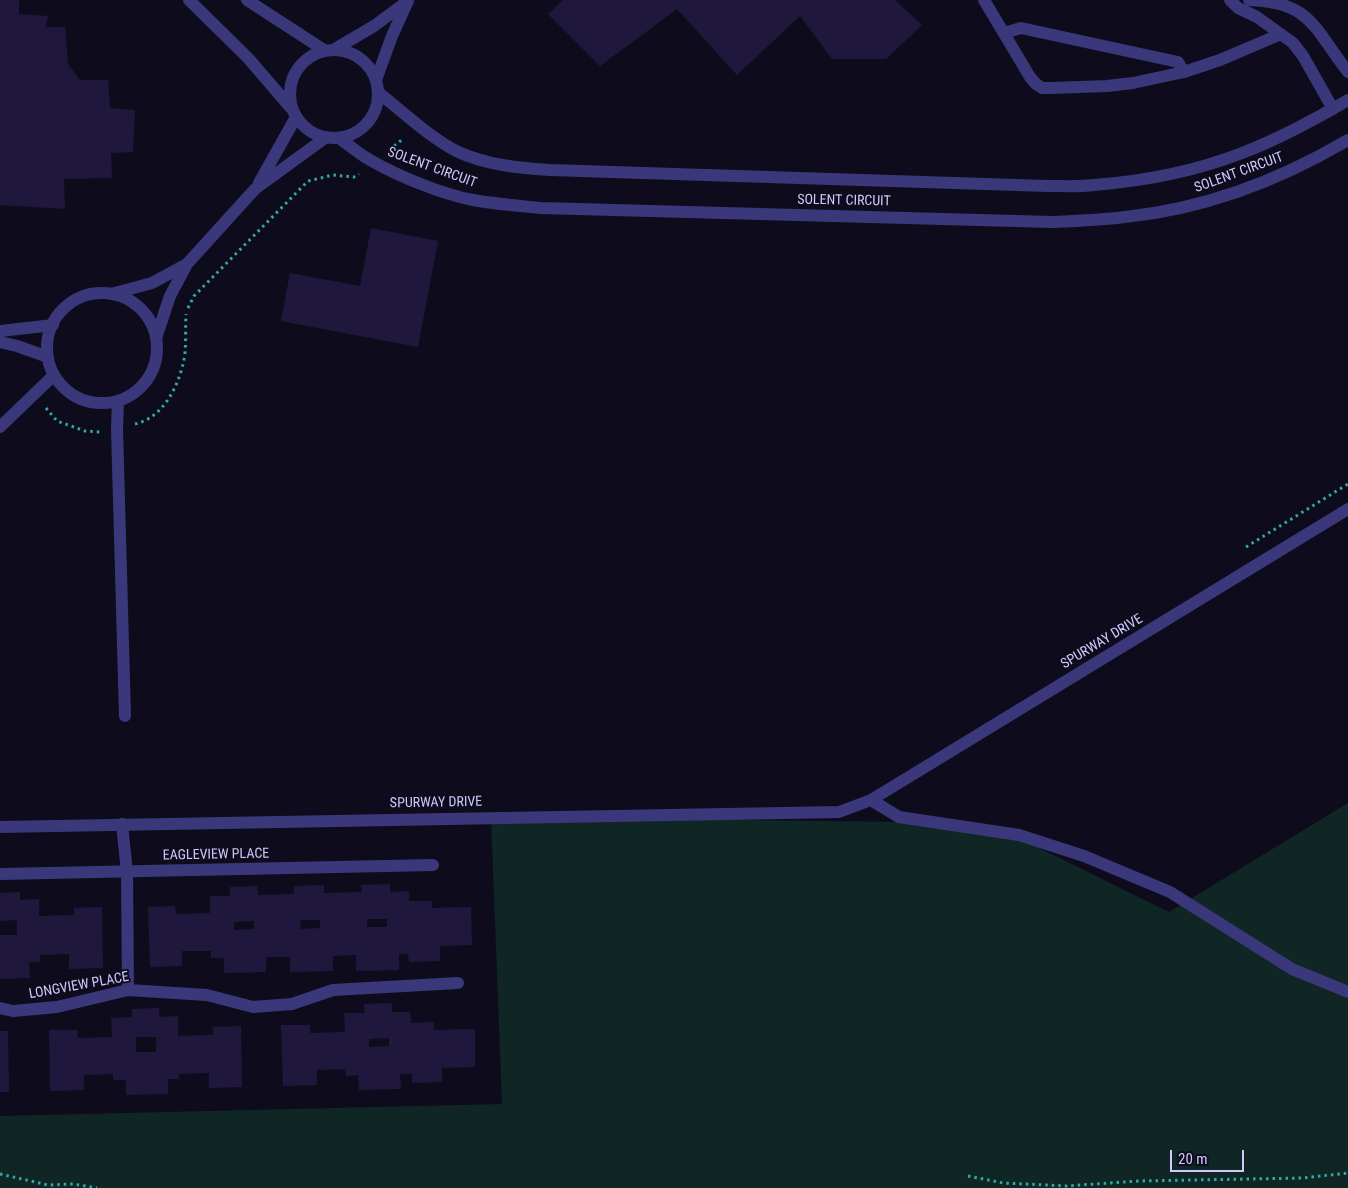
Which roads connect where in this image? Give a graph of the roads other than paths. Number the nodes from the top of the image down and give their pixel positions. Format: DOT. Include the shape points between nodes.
graph roads {
  1 [pos="189,0"];
  2 [pos="246,0"];
  3 [pos="984,0"];
  4 [pos="1230,0"];
  5 [pos="1249,0"];
  6 [pos="1004,33"];
  7 [pos="1282,34"];
  8 [pos="330,50"];
  9 [pos="1184,72"];
  10 [pos="1348,72"];
  11 [pos="377,87"];
  12 [pos="1348,100"];
  13 [pos="1333,109"];
  14 [pos="294,112"];
  15 [pos="325,138"];
  16 [pos="339,138"];
  17 [pos="1348,140"];
  18 [pos="255,189"];
  19 [pos="187,264"];
  20 [pos="111,294"];
  21 [pos="52,325"];
  22 [pos="0,331"];
  23 [pos="156,338"];
  24 [pos="0,342"];
  25 [pos="48,357"];
  26 [pos="54,375"];
  27 [pos="118,401"];
  28 [pos="0,427"];
  29 [pos="1348,509"];
  30 [pos="125,716"];
  31 [pos="871,800"];
  32 [pos="122,824"];
  33 [pos="0,827"];
  34 [pos="434,865"];
  35 [pos="127,872"];
  36 [pos="0,874"];
  37 [pos="458,983"];
  38 [pos="128,990"];
  39 [pos="1348,992"];
  40 [pos="0,1008"];
  1 -- 14 [label="street" via="248,58"];
  2 -- 8 [label="street"];
  3 -- 6 [label="street"];
  4 -- 7 [label="street"];
  5 -- 10 [label="street" via="1266,1 1299,12 1321,33"];
  6 -- 9 [label="street" via="1021,28 1160,58 1178,62"];
  6 -- 9 [label="street" via="1030,76 1042,88 1107,86"];
  7 -- 9 [label="street"];
  7 -- 13 [label="street" via="1303,56"];
  8 -- 11 [label="street" via="353,54 368,64"];
  8 -- 11 [label="street" via="374,26 408,1 392,36"];
  8 -- 14 [label="street" via="310,56 295,72 289,93"];
  11 -- 13 [label="street, SOLENT CIRCUIT" via="420,125 456,150 502,166 955,183 1093,186 1152,178 1242,153"];
  11 -- 16 [label="street" via="376,109 367,123 354,133"];
  12 -- 13 [label="street, SOLENT CIRCUIT"];
  14 -- 15 [label="street" via="299,122 312,133"];
  14 -- 18 [label="street"];
  15 -- 16 [label="street"];
  15 -- 18 [label="street"];
  16 -- 17 [label="street, SOLENT CIRCUIT" via="373,162 416,181 471,199 541,208 1052,222 1126,217 1195,204 1284,174"];
  18 -- 19 [label="street"];
  19 -- 20 [label="street" via="152,282"];
  19 -- 23 [label="street" via="170,296"];
  20 -- 21 [label="street" via="93,294 76,300 62,310"];
  20 -- 23 [label="street" via="140,308 151,322"];
  21 -- 22 [label="street"];
  21 -- 25 [label="street"];
  23 -- 27 [label="street" via="157,354 145,383"];
  24 -- 25 [label="street"];
  25 -- 26 [label="street"];
  26 -- 27 [label="street" via="66,389 82,399 100,403"];
  26 -- 28 [label="street"];
  27 -- 30 [label="street"];
  29 -- 31 [label="street, SPURWAY DRIVE"];
  31 -- 32 [label="street, SPURWAY DRIVE" via="839,812"];
  31 -- 39 [label="street" via="899,817 1019,835 1084,856 1170,892 1292,970"];
  32 -- 33 [label="street, SPURWAY DRIVE"];
  32 -- 35 [label="street"];
  34 -- 35 [label="street, EAGLEVIEW PLACE"];
  35 -- 36 [label="street, EAGLEVIEW PLACE"];
  35 -- 38 [label="street"];
  37 -- 38 [label="street, LONGVIEW PLACE" via="333,990 292,1004 253,1007 207,995"];
  38 -- 40 [label="street, LONGVIEW PLACE" via="57,1007 13,1011"];
}
